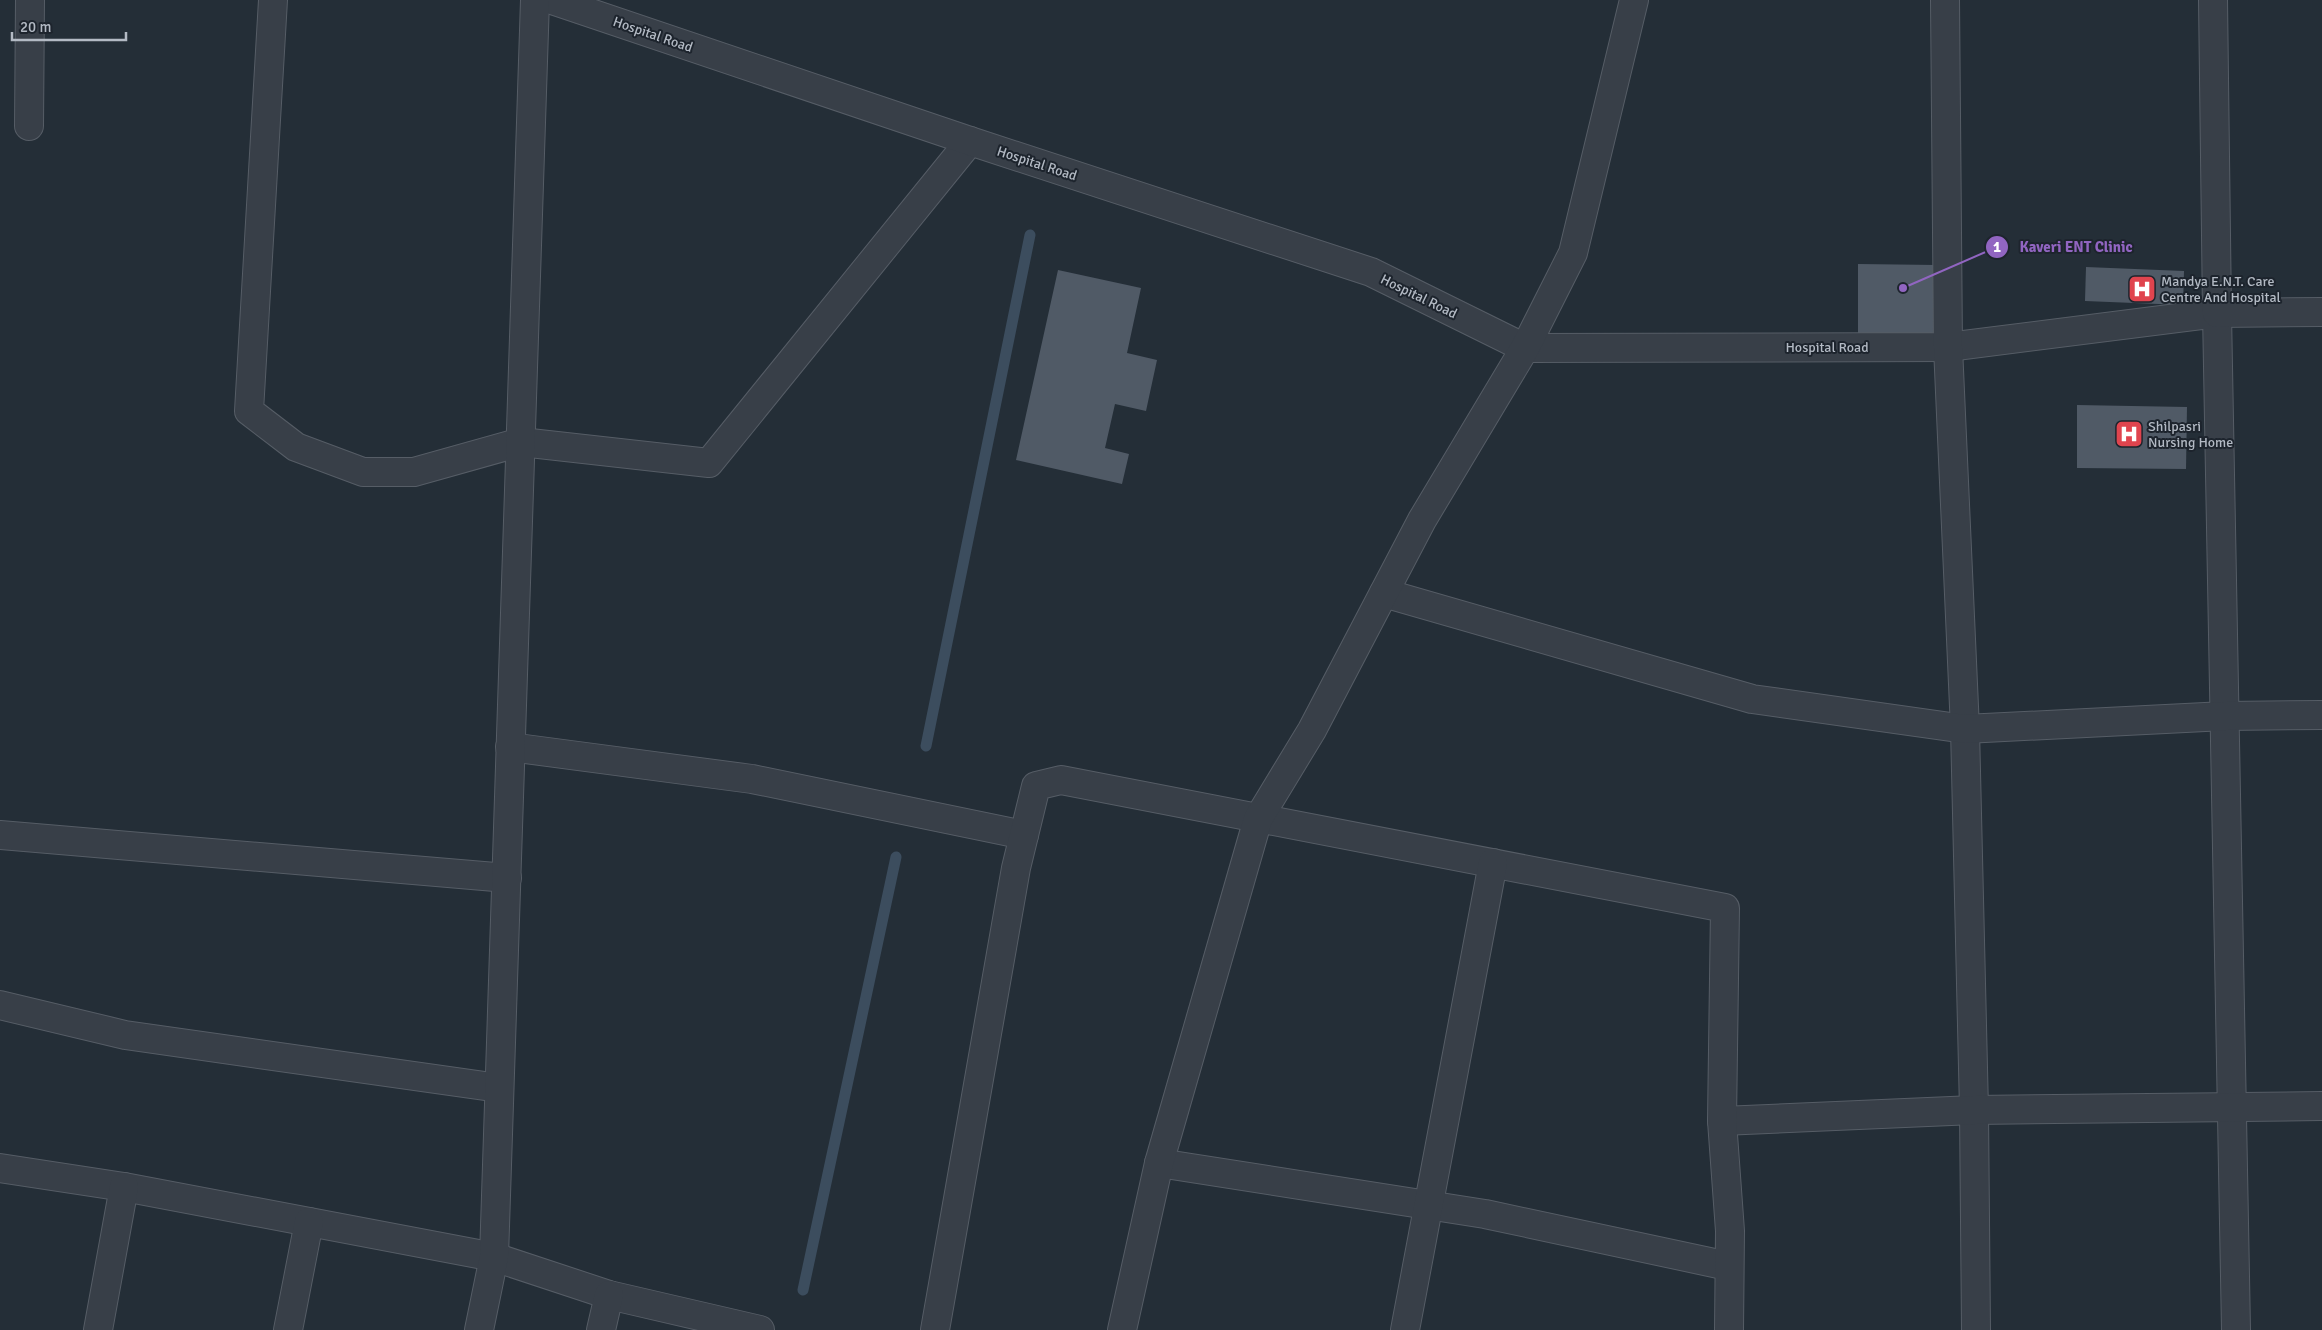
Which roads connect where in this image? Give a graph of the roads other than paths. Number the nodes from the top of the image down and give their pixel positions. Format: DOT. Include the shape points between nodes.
graph roads {
  1 [pos="30,0"];
  2 [pos="273,0"];
  3 [pos="535,0"];
  4 [pos="552,0"];
  5 [pos="1634,0"];
  6 [pos="1945,0"];
  7 [pos="2214,0"];
  8 [pos="29,126"];
  9 [pos="970,142"];
  10 [pos="2322,312"];
  11 [pos="2217,313"];
  12 [pos="1948,347"];
  13 [pos="1524,348"];
  14 [pos="520,442"];
  15 [pos="1384,593"];
  16 [pos="2322,715"];
  17 [pos="2225,716"];
  18 [pos="1965,729"];
  19 [pos="510,747"];
  20 [pos="1258,819"];
  21 [pos="0,835"];
  22 [pos="1024,835"];
  23 [pos="1493,864"];
  24 [pos="506,878"];
  25 [pos="0,1005"];
  26 [pos="499,1088"];
  27 [pos="2232,1105"];
  28 [pos="2322,1106"];
  29 [pos="1974,1110"];
  30 [pos="1722,1121"];
  31 [pos="1159,1163"];
  32 [pos="0,1168"];
  33 [pos="124,1187"];
  34 [pos="1428,1204"];
  35 [pos="309,1222"];
  36 [pos="494,1257"];
  37 [pos="1728,1266"];
  38 [pos="609,1295"];
  39 [pos="98,1330"];
  40 [pos="288,1330"];
  41 [pos="479,1330"];
  42 [pos="601,1330"];
  43 [pos="760,1330"];
  44 [pos="934,1330"];
  45 [pos="1122,1330"];
  46 [pos="1405,1330"];
  47 [pos="1730,1330"];
  48 [pos="1976,1330"];
  49 [pos="2236,1330"];
  1 -- 8 [label="street"];
  2 -- 14 [label="street" via="249,410 296,447 363,472 414,472"];
  3 -- 14 [label="street"];
  4 -- 9 [label="street, Hospital Road"];
  5 -- 13 [label="street" via="1573,253"];
  6 -- 12 [label="street"];
  7 -- 11 [label="street"];
  9 -- 13 [label="street, Hospital Road" via="1371,272"];
  9 -- 14 [label="street" via="709,463"];
  10 -- 11 [label="street, Hospital Road"];
  11 -- 12 [label="street, Hospital Road"];
  11 -- 17 [label="street"];
  12 -- 13 [label="street, Hospital Road"];
  12 -- 18 [label="street"];
  13 -- 15 [label="street" via="1422,520"];
  14 -- 19 [label="street"];
  15 -- 18 [label="street" via="1752,699"];
  15 -- 20 [label="street" via="1312,730"];
  16 -- 17 [label="street"];
  17 -- 18 [label="street"];
  17 -- 27 [label="street"];
  18 -- 29 [label="street"];
  19 -- 22 [label="street" via="752,779"];
  19 -- 24 [label="street"];
  20 -- 22 [label="street" via="1061,780 1036,786"];
  20 -- 23 [label="street"];
  20 -- 31 [label="street"];
  21 -- 24 [label="street"];
  22 -- 44 [label="street"];
  23 -- 30 [label="street" via="1725,908"];
  23 -- 34 [label="street"];
  24 -- 26 [label="street"];
  25 -- 26 [label="street" via="125,1035"];
  26 -- 36 [label="street"];
  27 -- 28 [label="street"];
  27 -- 29 [label="street"];
  27 -- 49 [label="street"];
  29 -- 30 [label="street"];
  29 -- 48 [label="street"];
  30 -- 37 [label="street" via="1730,1231"];
  31 -- 34 [label="street"];
  31 -- 45 [label="street"];
  32 -- 33 [label="street"];
  33 -- 35 [label="street"];
  33 -- 39 [label="street"];
  34 -- 37 [label="street"];
  34 -- 46 [label="street"];
  35 -- 36 [label="street"];
  35 -- 40 [label="street"];
  36 -- 38 [label="street"];
  36 -- 41 [label="street"];
  37 -- 47 [label="street"];
  38 -- 42 [label="street"];
  38 -- 43 [label="street"];
}
